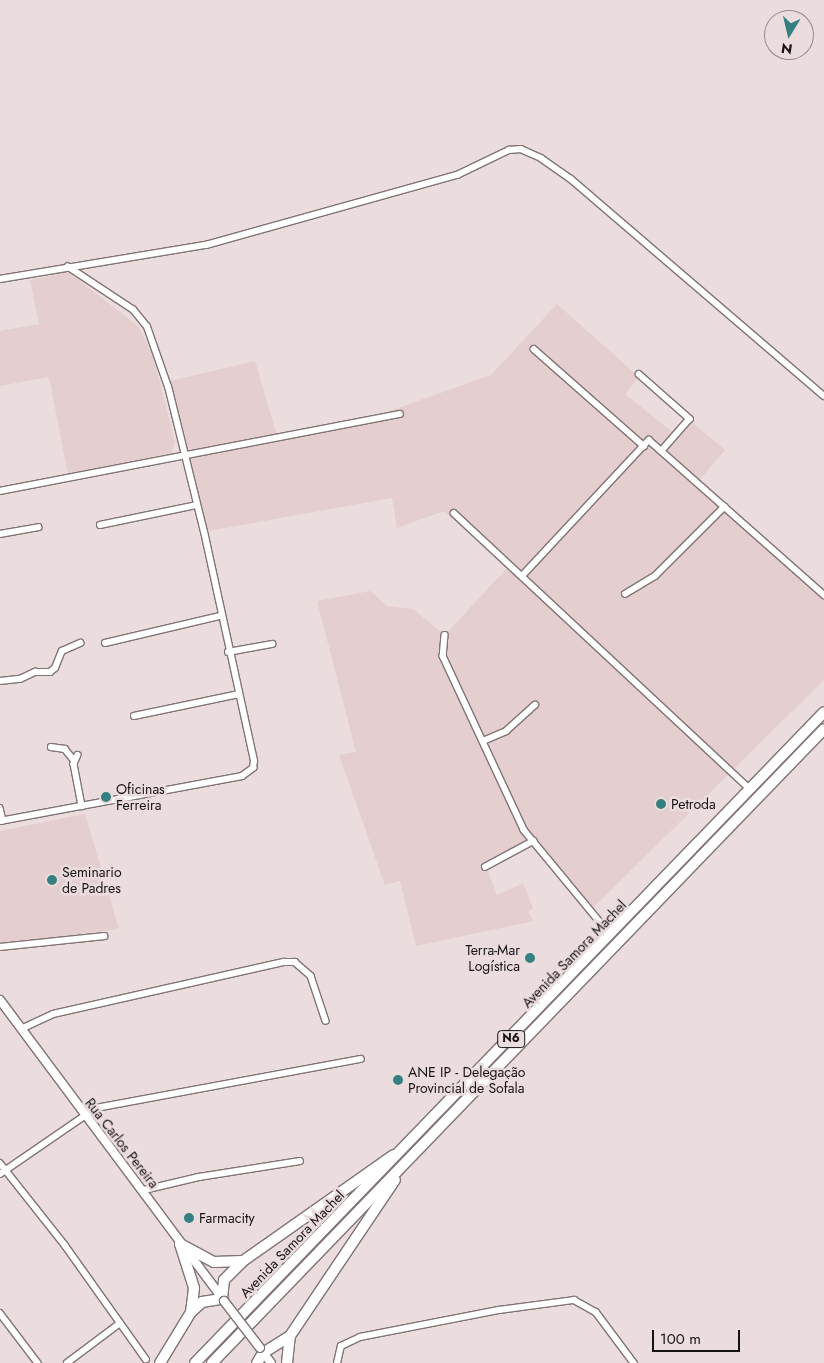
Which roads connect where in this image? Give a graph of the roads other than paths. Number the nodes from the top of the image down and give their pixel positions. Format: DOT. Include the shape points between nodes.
graph roads {
  1 [pos="68,267"];
  2 [pos="0,279"];
  3 [pos="534,349"];
  4 [pos="639,374"];
  5 [pos="824,396"];
  6 [pos="400,414"];
  7 [pos="644,446"];
  8 [pos="662,451"];
  9 [pos="184,454"];
  10 [pos="0,491"];
  11 [pos="197,505"];
  12 [pos="724,507"];
  13 [pos="454,512"];
  14 [pos="100,525"];
  15 [pos="38,526"];
  16 [pos="0,534"];
  17 [pos="522,576"];
  18 [pos="625,594"];
  19 [pos="824,594"];
  20 [pos="220,616"];
  21 [pos="445,635"];
  22 [pos="80,643"];
  23 [pos="105,643"];
  24 [pos="272,644"];
  25 [pos="228,652"];
  26 [pos="0,681"];
  27 [pos="238,694"];
  28 [pos="535,705"];
  29 [pos="824,712"];
  30 [pos="134,716"];
  31 [pos="824,729"];
  32 [pos="483,741"];
  33 [pos="51,748"];
  34 [pos="751,790"];
  35 [pos="82,806"];
  36 [pos="0,808"];
  37 [pos="1,821"];
  38 [pos="533,841"];
  39 [pos="485,867"];
  40 [pos="611,935"];
  41 [pos="104,936"];
  42 [pos="0,947"];
  43 [pos="0,1000"];
  44 [pos="326,1021"];
  45 [pos="21,1028"];
  46 [pos="360,1059"];
  47 [pos="84,1114"];
  48 [pos="401,1151"];
  49 [pos="300,1161"];
  50 [pos="0,1163"];
  51 [pos="402,1167"];
  52 [pos="2,1172"];
  53 [pos="144,1190"];
  54 [pos="180,1244"];
  55 [pos="243,1261"];
  56 [pos="223,1300"];
  57 [pos="192,1312"];
  58 [pos="1,1317"];
  59 [pos="119,1324"];
  60 [pos="290,1336"];
  61 [pos="262,1351"];
  62 [pos="146,1359"];
  63 [pos="38,1363"];
  64 [pos="67,1363"];
  65 [pos="160,1363"];
  66 [pos="195,1363"];
  67 [pos="212,1363"];
  68 [pos="257,1363"];
  69 [pos="271,1363"];
  70 [pos="288,1363"];
  71 [pos="337,1363"];
  72 [pos="634,1363"];
  1 -- 2 [label="street"];
  1 -- 5 [label="street" via="172,252 261,230 457,175 508,150 520,149 541,158 571,179"];
  1 -- 9 [label="street" via="126,306 145,323 168,388"];
  3 -- 7 [label="street"];
  4 -- 8 [label="street" via="690,419"];
  6 -- 9 [label="street" via="320,432"];
  7 -- 8 [label="street" via="649,440"];
  7 -- 17 [label="street"];
  8 -- 12 [label="street"];
  9 -- 10 [label="street"];
  9 -- 11 [label="street"];
  11 -- 14 [label="street"];
  11 -- 20 [label="street"];
  12 -- 18 [label="street" via="655,576"];
  12 -- 19 [label="street"];
  13 -- 17 [label="street"];
  15 -- 16 [label="street"];
  17 -- 34 [label="street"];
  20 -- 23 [label="street"];
  20 -- 25 [label="street"];
  21 -- 32 [label="street" via="443,656"];
  22 -- 26 [label="street" via="62,650 50,672 34,672 20,679"];
  24 -- 25 [label="street"];
  25 -- 27 [label="street"];
  27 -- 30 [label="street"];
  27 -- 35 [label="street" via="254,754 253,768 248,773"];
  28 -- 32 [label="street" via="506,732"];
  29 -- 34 [label="highway, Avenida Samora Machel / N6"];
  31 -- 51 [label="highway, Avenida Samora Machel / N6"];
  32 -- 38 [label="street" via="524,830"];
  33 -- 35 [label="street" via="65,749 76,758"];
  34 -- 40 [label="highway, Avenida Samora Machel / N6"];
  35 -- 37 [label="street"];
  36 -- 37 [label="street"];
  38 -- 39 [label="street"];
  38 -- 40 [label="street"];
  40 -- 48 [label="highway, Avenida Samora Machel / N6"];
  41 -- 42 [label="street"];
  43 -- 45 [label="main road, Rua Carlos Pereira"];
  44 -- 45 [label="street" via="311,976 295,962 284,962 53,1014"];
  45 -- 47 [label="main road, Rua Carlos Pereira"];
  46 -- 47 [label="street" via="111,1105"];
  47 -- 52 [label="street"];
  47 -- 53 [label="main road, Rua Carlos Pereira"];
  48 -- 55 [label="highway"];
  48 -- 66 [label="highway, Avenida Samora Machel / N6"];
  49 -- 53 [label="street" via="199,1177"];
  50 -- 52 [label="street"];
  51 -- 60 [label="highway"];
  51 -- 67 [label="highway, Avenida Samora Machel / N6"];
  52 -- 59 [label="street" via="65,1246"];
  53 -- 54 [label="main road, Rua Carlos Pereira"];
  54 -- 55 [label="highway" via="214,1262"];
  54 -- 56 [label="main road, Rua Carlos Pereira"];
  54 -- 57 [label="highway" via="194,1288"];
  55 -- 56 [label="highway" via="224,1280"];
  56 -- 57 [label="highway" via="202,1302"];
  56 -- 61 [label="main road, Rua Carlos Pereira, bridge"];
  57 -- 65 [label="highway"];
  58 -- 63 [label="street"];
  59 -- 62 [label="street"];
  59 -- 64 [label="street"];
  60 -- 61 [label="highway"];
  60 -- 70 [label="highway"];
  61 -- 68 [label="highway"];
  61 -- 69 [label="main road, Rua Carlos Pereira"];
  71 -- 72 [label="street" via="341,1346 360,1337 499,1310 574,1300 596,1312"];
}
